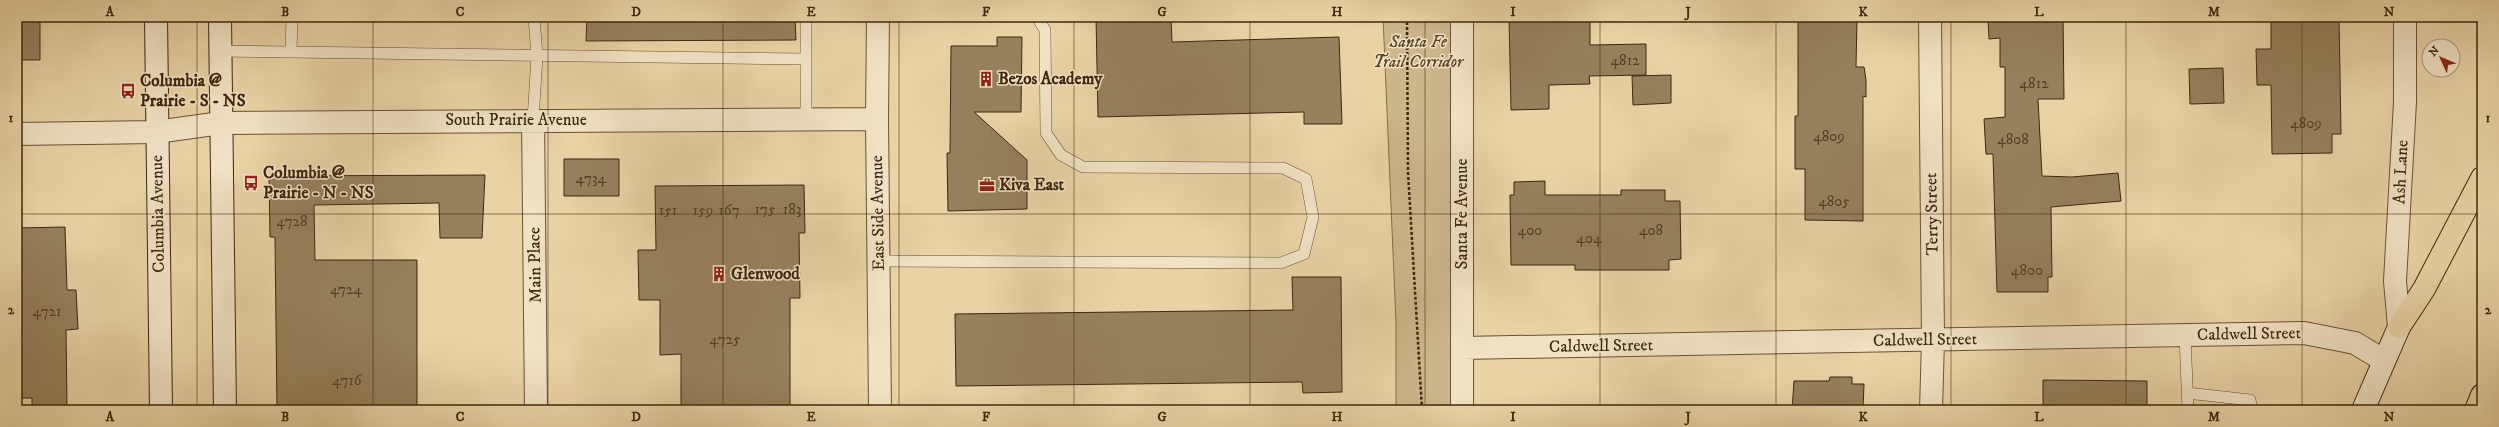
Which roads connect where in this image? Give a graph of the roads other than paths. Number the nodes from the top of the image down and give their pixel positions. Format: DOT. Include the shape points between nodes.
graph roads {
  1 [pos="156,17"];
  2 [pos="220,17"];
  3 [pos="292,17"];
  4 [pos="534,17"];
  5 [pos="806,17"];
  6 [pos="878,17"];
  7 [pos="1037,17"];
  8 [pos="1462,17"];
  9 [pos="1930,17"];
  10 [pos="2405,17"];
  11 [pos="220,51"];
  12 [pos="291,51"];
  13 [pos="537,56"];
  14 [pos="806,59"];
  15 [pos="876,119"];
  16 [pos="533,120"];
  17 [pos="806,120"];
  18 [pos="220,123"];
  19 [pos="156,132"];
  20 [pos="17,134"];
  21 [pos="2482,178"];
  22 [pos="880,261"];
  23 [pos="2399,327"];
  24 [pos="2185,335"];
  25 [pos="1933,340"];
  26 [pos="1462,348"];
  27 [pos="2383,360"];
  28 [pos="2187,393"];
  29 [pos="2482,395"];
  30 [pos="2251,405"];
  31 [pos="161,410"];
  32 [pos="225,410"];
  33 [pos="536,410"];
  34 [pos="880,410"];
  35 [pos="1462,410"];
  36 [pos="1931,410"];
  37 [pos="2188,410"];
  38 [pos="2363,410"];
  39 [pos="2476,410"];
  1 -- 19 [label="street, Columbia Avenue"];
  2 -- 11 [label="street"];
  3 -- 12 [label="lane"];
  4 -- 13 [label="lane"];
  5 -- 14 [label="lane"];
  6 -- 15 [label="street, East Side Avenue"];
  7 -- 22 [label="lane" via="1045,30 1046,132 1061,155 1083,167 1283,168 1306,179 1313,217 1304,254 1281,263"];
  8 -- 26 [label="street, Santa Fe Avenue"];
  9 -- 25 [label="street, Terry Street"];
  10 -- 23 [label="street, Ash Lane" via="2405,102 2395,281"];
  11 -- 12 [label="lane"];
  11 -- 18 [label="street"];
  12 -- 13 [label="lane"];
  13 -- 14 [label="lane"];
  13 -- 16 [label="lane"];
  14 -- 17 [label="lane"];
  15 -- 17 [label="street, South Prairie Avenue"];
  15 -- 22 [label="street, East Side Avenue"];
  16 -- 17 [label="street, South Prairie Avenue"];
  16 -- 18 [label="street, South Prairie Avenue"];
  16 -- 33 [label="street, Main Place"];
  18 -- 19 [label="street, South Prairie Avenue"];
  18 -- 32 [label="street"];
  19 -- 20 [label="street, South Prairie Avenue"];
  19 -- 31 [label="street, Columbia Avenue"];
  21 -- 23 [label="highway" via="2424,289"];
  22 -- 34 [label="street, East Side Avenue"];
  23 -- 27 [label="street"];
  24 -- 25 [label="street, Caldwell Street"];
  24 -- 27 [label="street, Caldwell Street" via="2304,333 2355,344"];
  24 -- 28 [label="lane"];
  25 -- 26 [label="street, Caldwell Street"];
  25 -- 36 [label="street, Terry Street"];
  26 -- 35 [label="street, Santa Fe Avenue"];
  27 -- 38 [label="street"];
  28 -- 30 [label="lane"];
  28 -- 37 [label="lane"];
  29 -- 39 [label="highway"];
}
